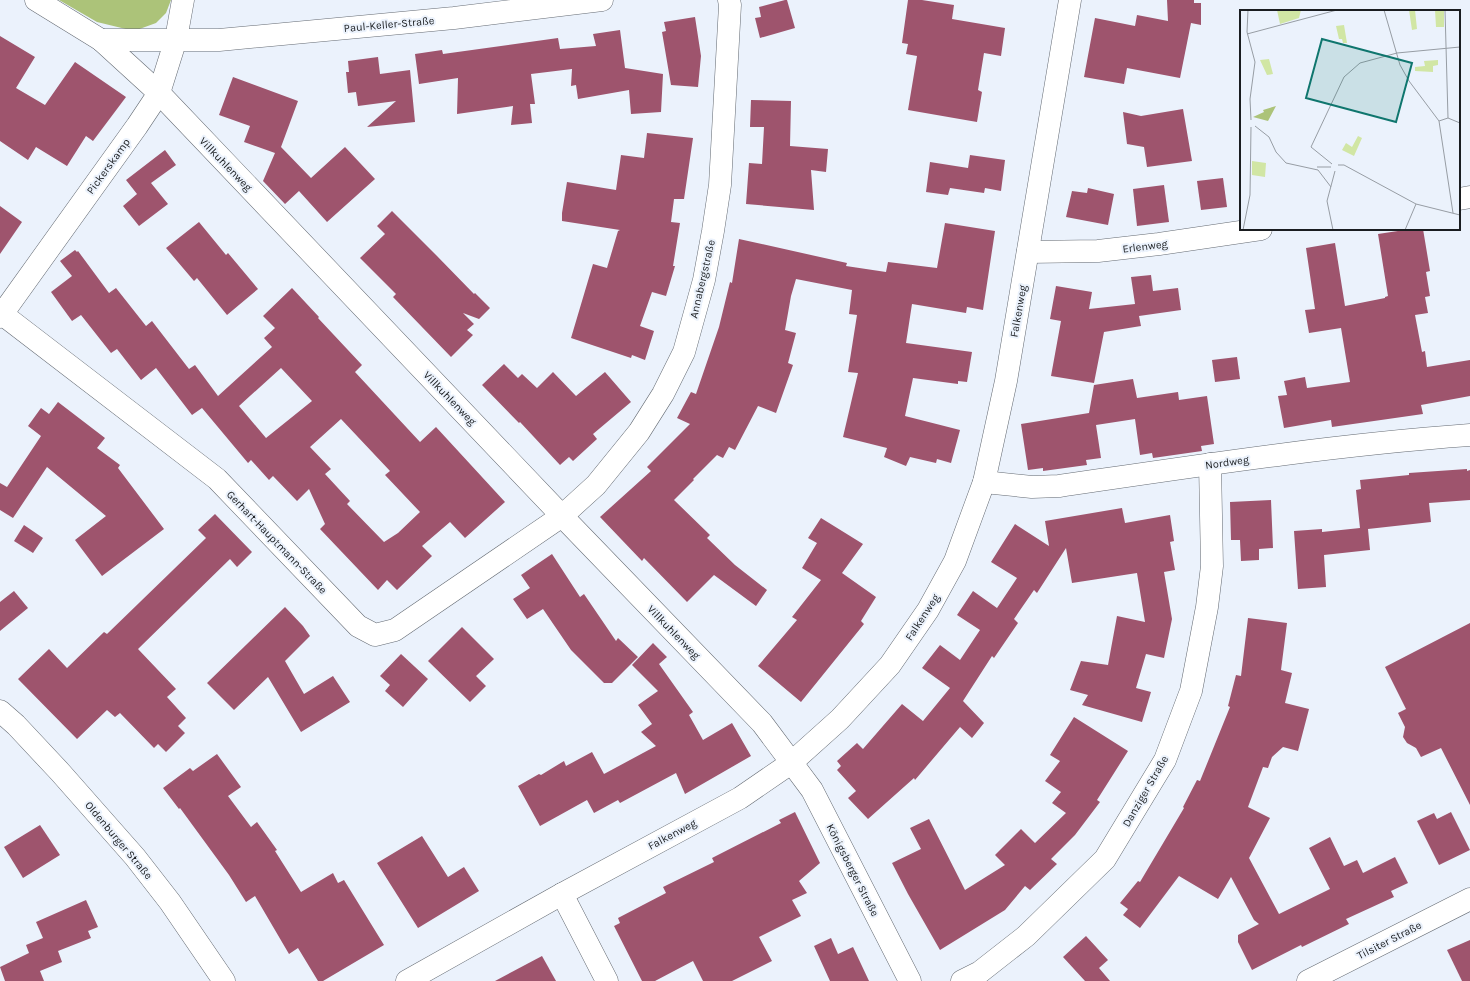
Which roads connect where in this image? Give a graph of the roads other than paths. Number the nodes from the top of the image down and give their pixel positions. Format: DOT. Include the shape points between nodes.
graph roads {
  1 [pos="36,0"];
  2 [pos="183,0"];
  3 [pos="602,0"];
  4 [pos="729,0"];
  5 [pos="1070,0"];
  6 [pos="548,3"];
  7 [pos="176,39"];
  8 [pos="100,40"];
  9 [pos="159,93"];
  10 [pos="1470,197"];
  11 [pos="1460,199"];
  12 [pos="1254,230"];
  13 [pos="1028,252"];
  14 [pos="1,315"];
  15 [pos="1470,435"];
  16 [pos="1210,464"];
  17 [pos="984,482"];
  18 [pos="562,516"];
  19 [pos="0,712"];
  20 [pos="792,763"];
  21 [pos="562,894"];
  22 [pos="1470,899"];
  23 [pos="224,981"];
  24 [pos="407,981"];
  25 [pos="607,981"];
  26 [pos="910,981"];
  27 [pos="962,981"];
  28 [pos="1308,981"];
  1 -- 8 [label="street, Villkuhlenweg"];
  2 -- 7 [label="street, Pickerskamp"];
  3 -- 6 [label="street, Paul-Keller-Straße"];
  4 -- 18 [label="street, Annabergstraße" via="720,185 704,280 684,352 663,394 639,432 596,485"];
  5 -- 13 [label="street, Falkenweg"];
  6 -- 7 [label="street, Paul-Keller-Straße" via="454,18 219,40"];
  7 -- 8 [label="street"];
  7 -- 9 [label="street, Pickerskamp"];
  8 -- 9 [label="street, Villkuhlenweg"];
  9 -- 14 [label="street, Pickerskamp"];
  9 -- 18 [label="street, Villkuhlenweg"];
  10 -- 11 [label="street"];
  12 -- 13 [label="street, Erlenweg" via="1098,252"];
  13 -- 17 [label="street, Falkenweg" via="1006,381"];
  14 -- 18 [label="street, Gerhart-Hauptmann-Straße" via="217,479 358,626 375,635 395,630"];
  15 -- 16 [label="street, Nordweg" via="1290,453"];
  16 -- 17 [label="street, Nordweg" via="1059,486 1032,487"];
  16 -- 27 [label="street, Danziger Straße" via="1212,566 1207,607 1191,691 1165,760 1105,859 1026,936 980,972"];
  17 -- 20 [label="street, Falkenweg" via="955,561 928,610 890,665 840,719"];
  18 -- 20 [label="street, Villkuhlenweg" via="762,723"];
  19 -- 23 [label="street, Oldenburger Straße" via="16,725 60,772 135,857 170,902"];
  20 -- 21 [label="street, Falkenweg" via="740,798"];
  20 -- 26 [label="street, Königsberger Straße" via="812,790"];
  21 -- 24 [label="street, Falkenweg"];
  21 -- 25 [label="street"];
  22 -- 28 [label="street, Tilsiter Straße"];
}
